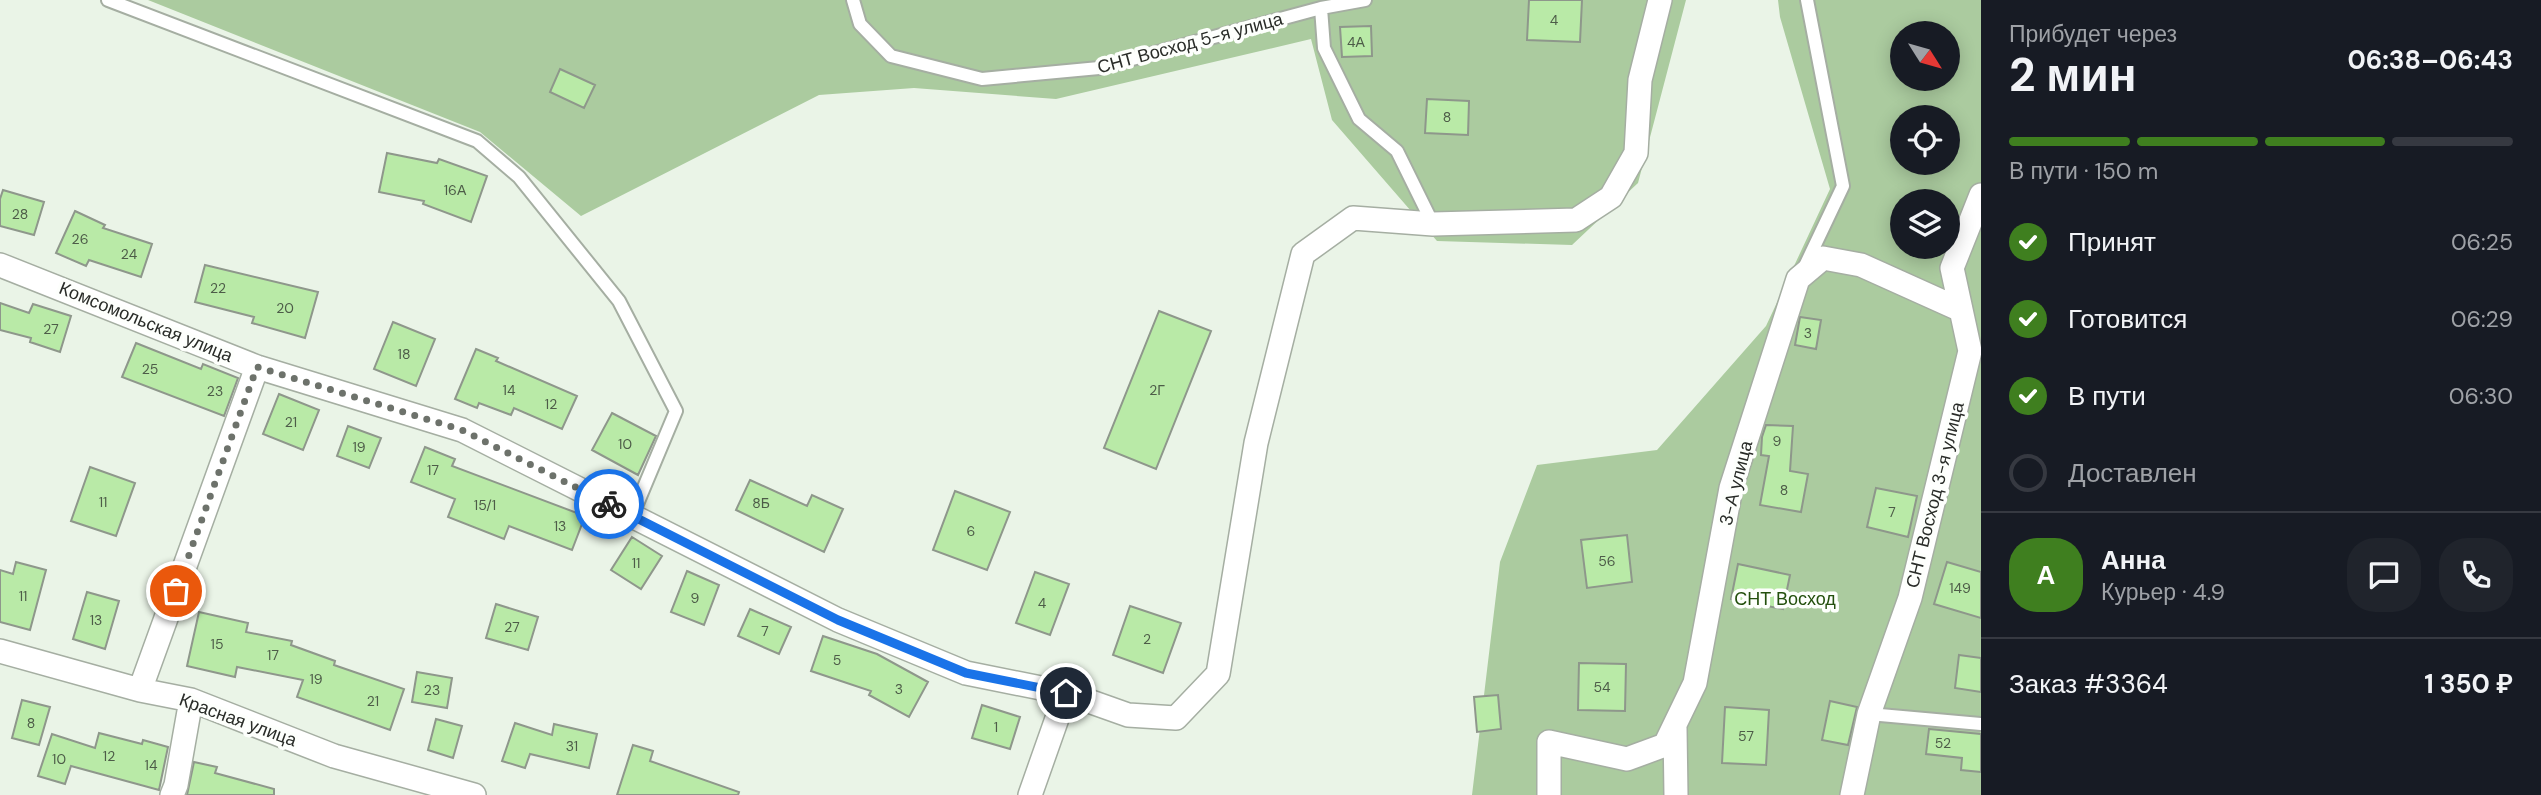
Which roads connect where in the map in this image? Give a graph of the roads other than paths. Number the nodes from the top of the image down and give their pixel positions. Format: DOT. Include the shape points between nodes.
graph roads {
  1 [pos="108,0"];
  2 [pos="853,0"];
  3 [pos="1365,0"];
  4 [pos="1660,0"];
  5 [pos="1807,0"];
  6 [pos="1321,8"];
  7 [pos="1981,195"];
  8 [pos="1433,224"];
  9 [pos="0,265"];
  10 [pos="1798,279"];
  11 [pos="1961,310"];
  12 [pos="257,367"];
  13 [pos="632,516"];
  14 [pos="0,651"];
  15 [pos="140,690"];
  16 [pos="1066,693"];
  17 [pos="191,700"];
  18 [pos="1869,714"];
  19 [pos="1981,724"];
  20 [pos="1675,725"];
  21 [pos="172,795"];
  22 [pos="474,795"];
  23 [pos="1030,795"];
  24 [pos="1549,795"];
  25 [pos="1676,795"];
  26 [pos="1852,795"];
  1 -- 13 [label="lane" via="477,141 519,177 620,301 676,411"];
  2 -- 6 [label="lane, СНТ Восход 5-я улица" via="860,24 891,55 982,79 1099,68"];
  3 -- 6 [label="lane, СНТ Восход 5-я улица"];
  4 -- 8 [label="street, Комсомольская улица" via="1640,80 1636,153 1611,197 1576,220"];
  5 -- 10 [label="lane" via="1843,187"];
  6 -- 8 [label="lane" via="1324,48 1359,119 1397,151"];
  7 -- 11 [label="street, СНТ Восход 3-я улица" via="1952,268"];
  8 -- 16 [label="street, Комсомольская улица" via="1353,218 1303,254 1256,443 1218,674 1176,718 1128,715"];
  9 -- 12 [label="street, Комсомольская улица"];
  10 -- 11 [label="street" via="1824,258 1861,265"];
  10 -- 20 [label="street, 3-А улица" via="1731,488 1695,683"];
  11 -- 18 [label="street, СНТ Восход 3-я улица" via="1970,351 1910,598"];
  12 -- 13 [label="street, Комсомольская улица" via="462,430"];
  12 -- 15 [label="street"];
  13 -- 16 [label="street, Комсомольская улица" via="838,620 966,673"];
  14 -- 15 [label="street, Красная улица"];
  15 -- 17 [label="street, Красная улица"];
  16 -- 23 [label="street"];
  17 -- 21 [label="street"];
  17 -- 22 [label="street, Красная улица" via="334,756"];
  18 -- 19 [label="lane"];
  18 -- 26 [label="street, СНТ Восход 3-я улица"];
  20 -- 24 [label="street, 3-А улица" via="1665,745 1627,759 1549,742"];
  20 -- 25 [label="street"];
}
